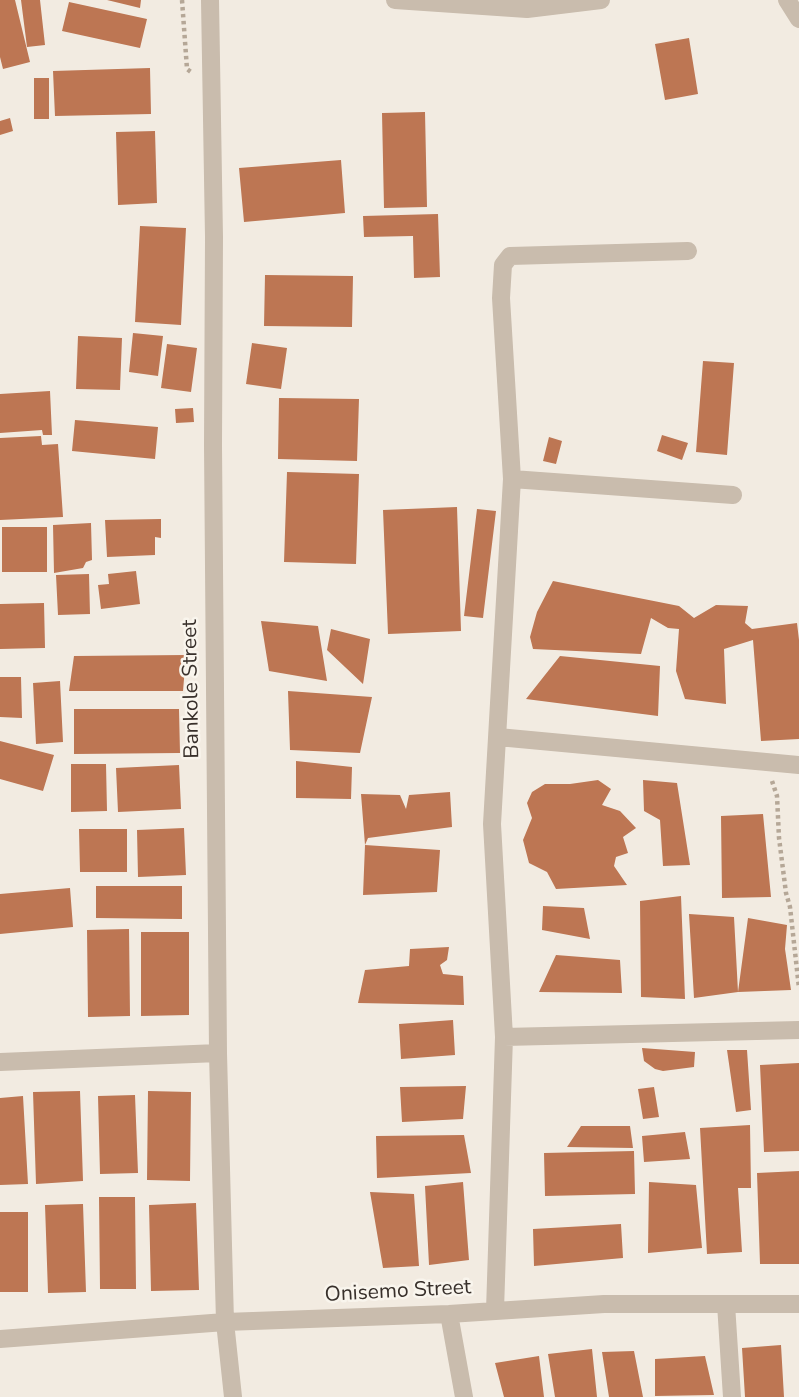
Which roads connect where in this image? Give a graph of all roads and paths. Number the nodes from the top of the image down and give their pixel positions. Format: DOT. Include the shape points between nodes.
graph roads {
  1 [pos="210,0"];
  2 [pos="396,0"];
  3 [pos="601,0"];
  4 [pos="787,0"];
  5 [pos="799,19"];
  6 [pos="688,251"];
  7 [pos="512,479"];
  8 [pos="733,495"];
  9 [pos="498,737"];
  10 [pos="799,765"];
  11 [pos="781,775"];
  12 [pos="799,988"];
  13 [pos="799,1030"];
  14 [pos="504,1037"];
  15 [pos="218,1053"];
  16 [pos="0,1062"];
  17 [pos="726,1304"];
  18 [pos="799,1304"];
  19 [pos="495,1310"];
  20 [pos="449,1314"];
  21 [pos="225,1322"];
  22 [pos="0,1339"];
  23 [pos="233,1397"];
  24 [pos="464,1397"];
  25 [pos="732,1397"];
  1 -- 15 [label="street, Bankole Street"];
  2 -- 3 [label="street" via="527,9"];
  4 -- 5 [label="street"];
  6 -- 7 [label="street" via="505,260 501,298"];
  7 -- 8 [label="street"];
  7 -- 9 [label="street"];
  9 -- 10 [label="street"];
  9 -- 14 [label="street" via="492,824"];
  11 -- 12 [label="path" via="772,778"];
  13 -- 14 [label="street"];
  14 -- 19 [label="street"];
  15 -- 16 [label="street"];
  15 -- 21 [label="street, Bankole Street"];
  17 -- 18 [label="street, Onisemo Street"];
  17 -- 19 [label="street, Onisemo Street"];
  17 -- 25 [label="street"];
  19 -- 20 [label="street, Onisemo Street"];
  20 -- 21 [label="street, Onisemo Street"];
  20 -- 24 [label="street"];
  21 -- 22 [label="street, Onisemo Street"];
  21 -- 23 [label="street, Bankole Street"];
}
